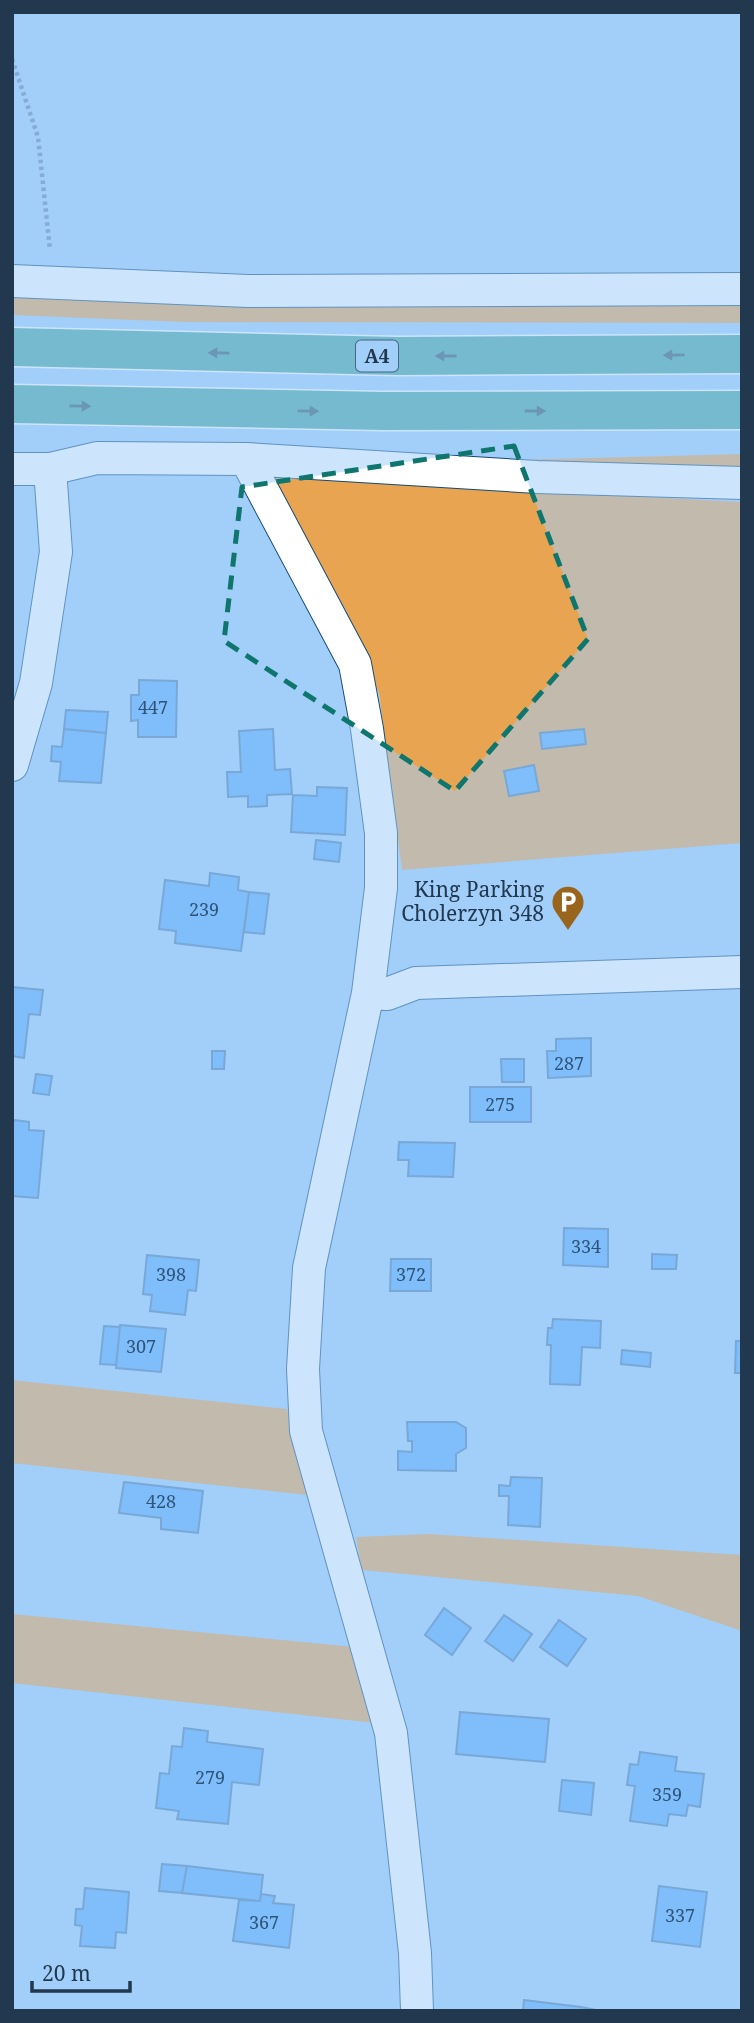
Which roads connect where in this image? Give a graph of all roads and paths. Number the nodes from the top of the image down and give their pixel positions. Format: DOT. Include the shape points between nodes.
graph roads {
  1 [pos="12,59"];
  2 [pos="12,281"];
  3 [pos="53,282"];
  4 [pos="742,289"];
  5 [pos="12,347"];
  6 [pos="742,354"];
  7 [pos="12,404"];
  8 [pos="742,410"];
  9 [pos="246,459"];
  10 [pos="12,468"];
  11 [pos="50,469"];
  12 [pos="742,483"];
  13 [pos="12,765"];
  14 [pos="742,972"];
  15 [pos="368,993"];
  16 [pos="417,2011"];
  1 -- 3 [label="path" via="38,137"];
  2 -- 3 [label="street"];
  3 -- 4 [label="street" via="248,291"];
  6 -- 5 [label="highway, A4, one-way" via="397,356"];
  7 -- 8 [label="highway, one-way" via="370,411"];
  9 -- 11 [label="street" via="97,458"];
  9 -- 12 [label="street" via="537,477"];
  9 -- 15 [label="street" via="355,664 381,833 381,888"];
  10 -- 11 [label="street"];
  11 -- 13 [label="street" via="56,552 36,683"];
  14 -- 15 [label="street" via="416,983 387,994"];
  15 -- 16 [label="street" via="309,1268 303,1369 306,1430 391,1733"];
}
